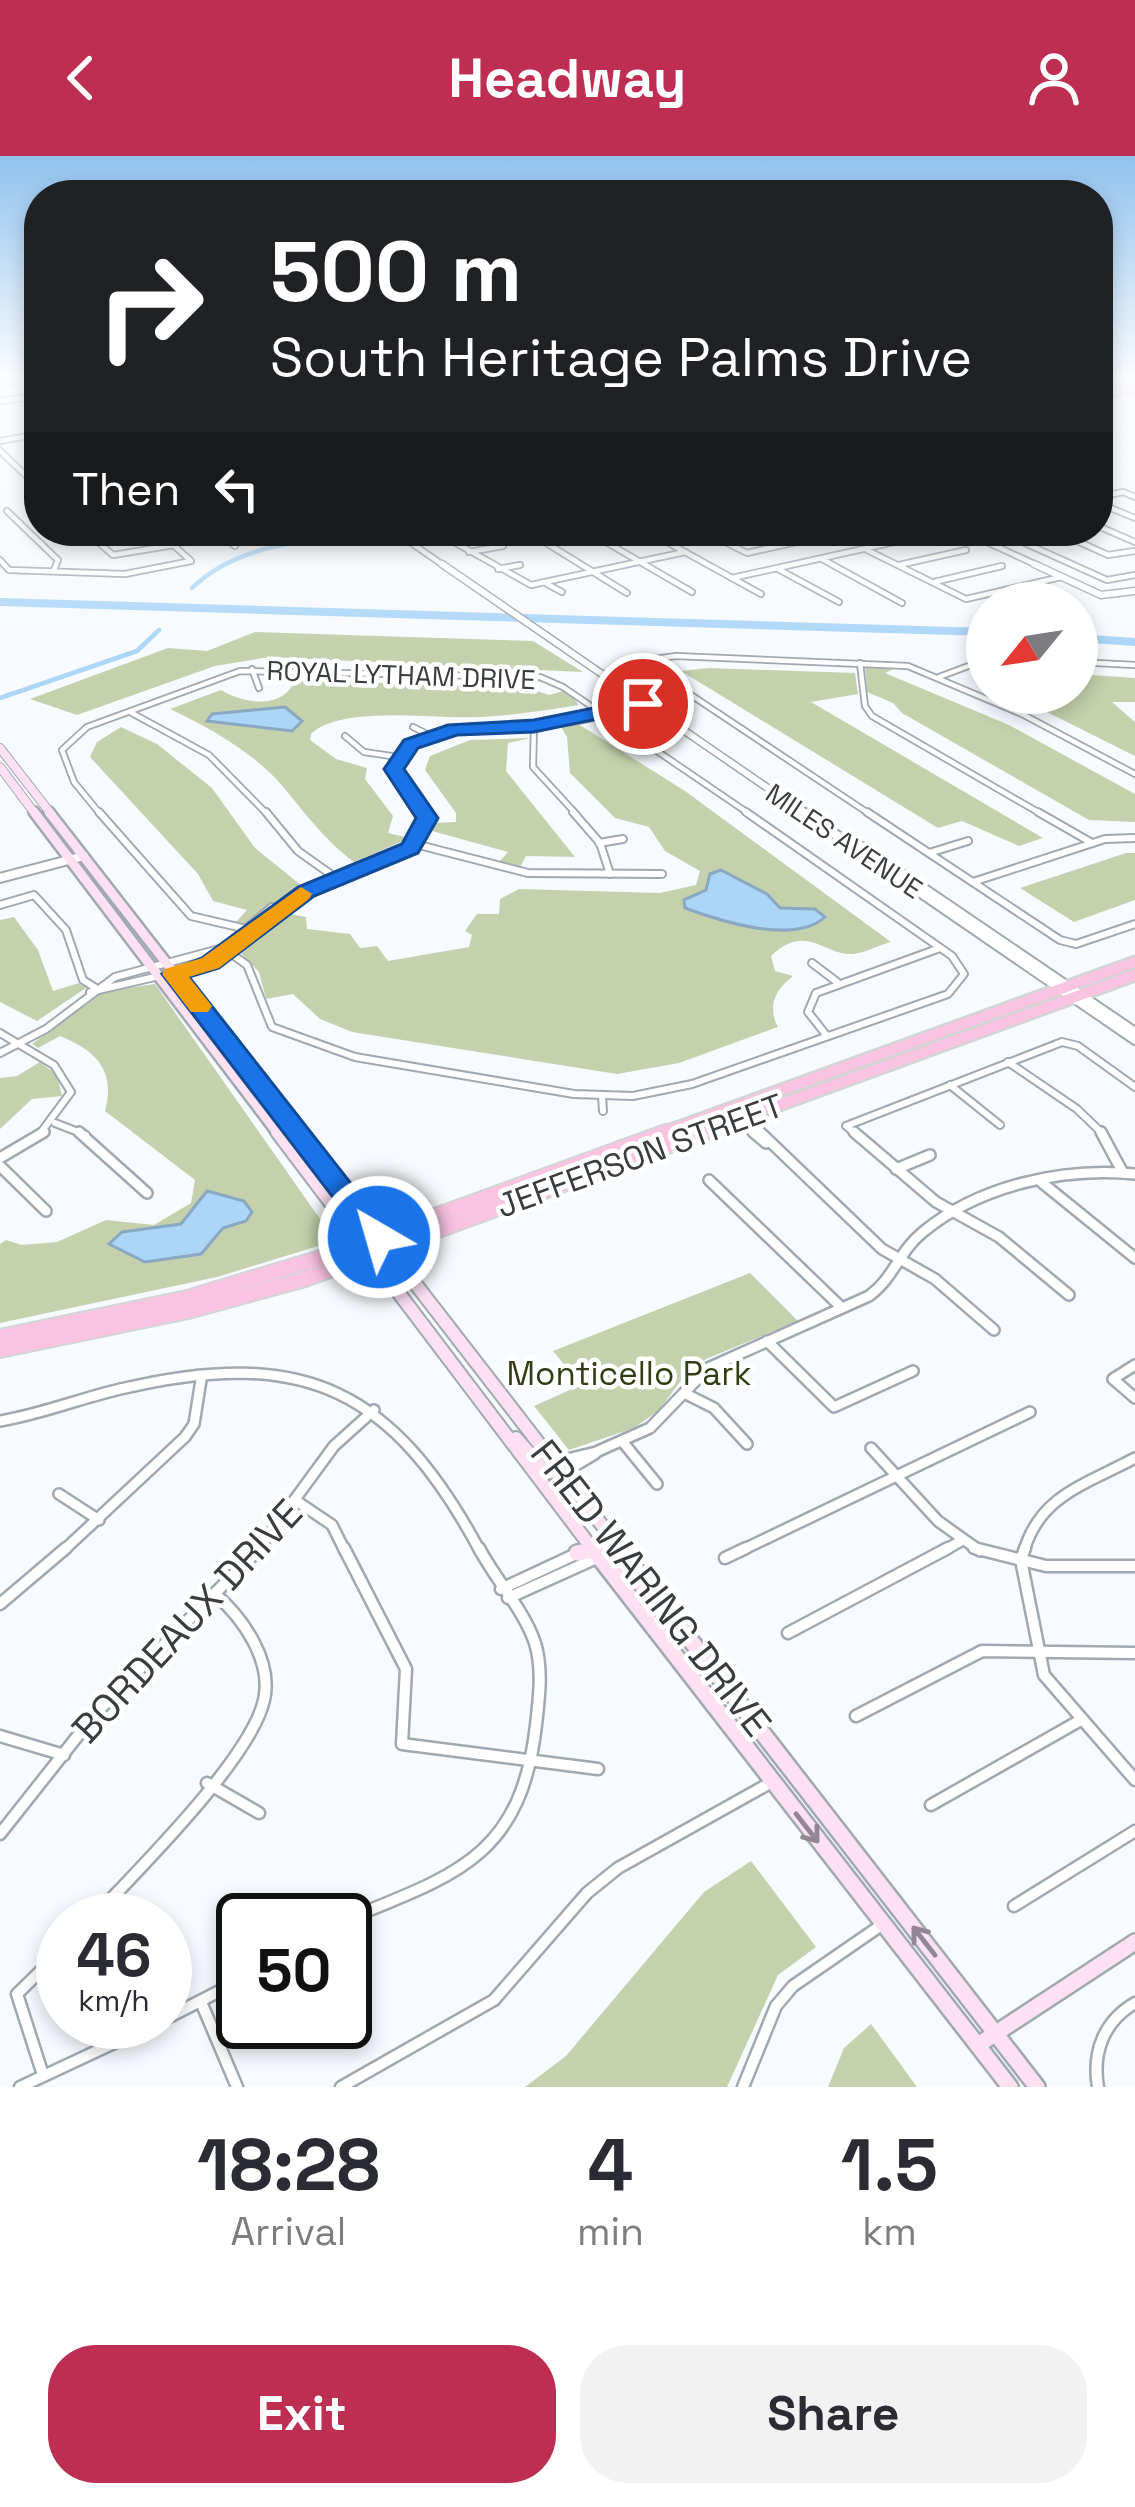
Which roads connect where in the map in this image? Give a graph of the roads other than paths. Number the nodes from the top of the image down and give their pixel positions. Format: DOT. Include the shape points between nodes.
graph roads {
  1 [pos="44,546"];
  2 [pos="102,546"];
  3 [pos="169,546"];
  4 [pos="176,546"];
  5 [pos="420,546"];
  6 [pos="458,546"];
  7 [pos="499,546"];
  8 [pos="552,546"];
  9 [pos="613,546"];
  10 [pos="674,546"];
  11 [pos="732,546"];
  12 [pos="777,546"];
  13 [pos="877,546"];
  14 [pos="995,546"];
  15 [pos="1031,546"];
  16 [pos="1089,546"];
  17 [pos="1135,546"];
  18 [pos="864,549"];
  19 [pos="966,550"];
  20 [pos="685,552"];
  21 [pos="468,553"];
  22 [pos="820,558"];
  23 [pos="0,560"];
  24 [pos="640,562"];
  25 [pos="520,565"];
  26 [pos="898,566"];
  27 [pos="1002,566"];
  28 [pos="777,568"];
  29 [pos="497,570"];
  30 [pos="53,572"];
  31 [pos="595,572"];
  32 [pos="1135,574"];
  33 [pos="1061,577"];
  34 [pos="732,578"];
  35 [pos="1039,582"];
  36 [pos="546,583"];
  37 [pos="932,583"];
  38 [pos="1135,591"];
  39 [pos="562,592"];
  40 [pos="626,592"];
  41 [pos="692,592"];
  42 [pos="761,594"];
  43 [pos="966,599"];
  44 [pos="838,602"];
  45 [pos="902,603"];
  46 [pos="856,663"];
  47 [pos="1098,663"];
  48 [pos="1135,665"];
  49 [pos="966,667"];
  50 [pos="252,670"];
  51 [pos="937,677"];
  52 [pos="259,688"];
  53 [pos="684,692"];
  54 [pos="644,702"];
  55 [pos="128,711"];
  56 [pos="597,714"];
  57 [pos="534,726"];
  58 [pos="413,727"];
  59 [pos="345,736"];
  60 [pos="430,736"];
  61 [pos="0,748"];
  62 [pos="398,757"];
  63 [pos="0,766"];
  64 [pos="1135,774"];
  65 [pos="1135,838"];
  66 [pos="622,839"];
  67 [pos="968,841"];
  68 [pos="599,843"];
  69 [pos="1092,843"];
  70 [pos="413,844"];
  71 [pos="929,853"];
  72 [pos="84,856"];
  73 [pos="70,860"];
  74 [pos="610,874"];
  75 [pos="662,874"];
  76 [pos="330,877"];
  77 [pos="0,878"];
  78 [pos="972,882"];
  79 [pos="0,905"];
  80 [pos="1135,924"];
  81 [pos="251,930"];
  82 [pos="941,948"];
  83 [pos="226,950"];
  84 [pos="1135,962"];
  85 [pos="812,963"];
  86 [pos="170,969"];
  87 [pos="156,973"];
  88 [pos="1135,974"];
  89 [pos="838,983"];
  90 [pos="95,990"];
  91 [pos="1070,992"];
  92 [pos="0,1033"];
  93 [pos="827,1036"];
  94 [pos="1135,1036"];
  95 [pos="19,1043"];
  96 [pos="0,1053"];
  97 [pos="1008,1062"];
  98 [pos="816,1079"];
  99 [pos="949,1084"];
  100 [pos="1135,1087"];
  101 [pos="602,1096"];
  102 [pos="603,1111"];
  103 [pos="741,1118"];
  104 [pos="55,1123"];
  105 [pos="1000,1125"];
  106 [pos="681,1128"];
  107 [pos="930,1155"];
  108 [pos="0,1162"];
  109 [pos="896,1169"];
  110 [pos="1129,1173"];
  111 [pos="589,1174"];
  112 [pos="709,1180"];
  113 [pos="1040,1181"];
  114 [pos="523,1185"];
  115 [pos="146,1193"];
  116 [pos="46,1210"];
  117 [pos="957,1215"];
  118 [pos="478,1216"];
  119 [pos="383,1243"];
  120 [pos="365,1250"];
  121 [pos="1135,1258"];
  122 [pos="903,1261"];
  123 [pos="1069,1295"];
  124 [pos="842,1309"];
  125 [pos="994,1330"];
  126 [pos="431,1336"];
  127 [pos="0,1337"];
  128 [pos="767,1341"];
  129 [pos="0,1350"];
  130 [pos="1135,1365"];
  131 [pos="481,1370"];
  132 [pos="914,1371"];
  133 [pos="201,1380"];
  134 [pos="683,1393"];
  135 [pos="1135,1398"];
  136 [pos="374,1410"];
  137 [pos="1030,1412"];
  138 [pos="0,1421"];
  139 [pos="499,1425"];
  140 [pos="622,1441"];
  141 [pos="747,1444"];
  142 [pos="871,1448"];
  143 [pos="596,1452"];
  144 [pos="549,1455"];
  145 [pos="1135,1458"];
  146 [pos="562,1472"];
  147 [pos="898,1476"];
  148 [pos="657,1484"];
  149 [pos="59,1494"];
  150 [pos="298,1502"];
  151 [pos="99,1520"];
  152 [pos="961,1540"];
  153 [pos="590,1552"];
  154 [pos="725,1558"];
  155 [pos="1021,1560"];
  156 [pos="1135,1566"];
  157 [pos="505,1593"];
  158 [pos="215,1594"];
  159 [pos="0,1604"];
  160 [pos="666,1607"];
  161 [pos="788,1633"];
  162 [pos="1036,1648"];
  163 [pos="1135,1653"];
  164 [pos="856,1716"];
  165 [pos="1079,1721"];
  166 [pos="0,1736"];
  167 [pos="64,1755"];
  168 [pos="528,1761"];
  169 [pos="598,1769"];
  170 [pos="1135,1780"];
  171 [pos="771,1782"];
  172 [pos="207,1783"];
  173 [pos="931,1805"];
  174 [pos="259,1813"];
  175 [pos="1135,1831"];
  176 [pos="0,1834"];
  177 [pos="115,1893"];
  178 [pos="372,1906"];
  179 [pos="1014,1906"];
  180 [pos="883,1924"];
  181 [pos="1135,1942"];
  182 [pos="36,1975"];
  183 [pos="216,1994"];
  184 [pos="201,2002"];
  185 [pos="1135,2003"];
  186 [pos="192,2006"];
  187 [pos="995,2033"];
  188 [pos="978,2045"];
  189 [pos="99,2049"];
  190 [pos="43,2075"];
  191 [pos="20,2087"];
  192 [pos="237,2087"];
  193 [pos="341,2087"];
  194 [pos="743,2087"];
  195 [pos="1010,2087"];
  196 [pos="1037,2087"];
  197 [pos="1098,2087"];
  1 -- 30 [label="street" via="58,560"];
  2 -- 3 [label="street" via="113,556"];
  4 -- 30 [label="street" via="190,561 124,574"];
  5 -- 54 [label="street, MILES AVENUE"];
  6 -- 21 [label="street"];
  7 -- 21 [label="street"];
  8 -- 31 [label="street"];
  9 -- 24 [label="street"];
  10 -- 20 [label="street"];
  11 -- 12 [label="street" via="745,553"];
  13 -- 18 [label="street"];
  14 -- 33 [label="street"];
  15 -- 32 [label="street" via="1107,580"];
  16 -- 17 [label="street" via="1111,556"];
  18 -- 22 [label="street"];
  18 -- 26 [label="street"];
  19 -- 26 [label="street"];
  20 -- 24 [label="street"];
  20 -- 34 [label="street"];
  21 -- 29 [label="street"];
  22 -- 28 [label="street"];
  22 -- 45 [label="street"];
  23 -- 30 [label="street" via="9,570"];
  24 -- 31 [label="street"];
  24 -- 41 [label="street"];
  25 -- 29 [label="street"];
  26 -- 37 [label="street"];
  27 -- 37 [label="street"];
  28 -- 34 [label="street"];
  28 -- 44 [label="street"];
  29 -- 36 [label="street" via="530,585"];
  31 -- 36 [label="street"];
  31 -- 40 [label="street"];
  33 -- 35 [label="street"];
  33 -- 38 [label="street" via="1108,596"];
  34 -- 42 [label="street"];
  36 -- 39 [label="street"];
  37 -- 43 [label="street"];
  46 -- 51 [label="street" via="898,664"];
  46 -- 53 [label="street" via="640,661"];
  46 -- 69 [label="street" via="867,712"];
  47 -- 48 [label="street"];
  49 -- 51 [label="street"];
  50 -- 52 [label="street"];
  50 -- 55 [label="street, ROYAL LYTHAM DRIVE"];
  50 -- 56 [label="street, ROYAL LYTHAM DRIVE" via="540,677 562,683"];
  51 -- 64 [label="street"];
  53 -- 54 [label="street"];
  53 -- 71 [label="street"];
  54 -- 56 [label="street"];
  54 -- 91 [label="street, MILES AVENUE"];
  55 -- 76 [label="street" via="188,740 248,788 292,849"];
  55 -- 81 [label="street, ROYAL LYTHAM DRIVE" via="70,738 65,766 180,906 193,917"];
  56 -- 57 [label="street"];
  56 -- 82 [label="street, ROYAL LYTHAM DRIVE"];
  57 -- 60 [label="street"];
  57 -- 68 [label="street" via="533,766"];
  58 -- 60 [label="street"];
  59 -- 62 [label="street" via="364,752"];
  60 -- 62 [label="street"];
  61 -- 72 [label="main road, FRED WARING DRIVE"];
  62 -- 70 [label="street" via="397,777 427,818"];
  63 -- 73 [label="main road, FRED WARING DRIVE"];
  65 -- 69 [label="street"];
  66 -- 68 [label="street"];
  67 -- 71 [label="street"];
  68 -- 74 [label="street"];
  69 -- 78 [label="street"];
  70 -- 74 [label="street" via="504,869"];
  70 -- 76 [label="street"];
  71 -- 78 [label="street"];
  72 -- 73 [label="street"];
  72 -- 86 [label="main road, FRED WARING DRIVE"];
  73 -- 77 [label="street"];
  73 -- 87 [label="main road, FRED WARING DRIVE"];
  74 -- 75 [label="street"];
  76 -- 81 [label="street"];
  78 -- 80 [label="street" via="1070,943"];
  79 -- 90 [label="street" via="34,896 65,930 83,980"];
  81 -- 83 [label="street"];
  82 -- 89 [label="street"];
  82 -- 93 [label="street" via="964,974 955,990"];
  83 -- 86 [label="street" via="207,965"];
  83 -- 101 [label="street" via="247,964 272,1027 321,1049"];
  84 -- 91 [label="main road, JEFFERSON STREET"];
  85 -- 89 [label="street"];
  86 -- 87 [label="street"];
  86 -- 119 [label="main road, FRED WARING DRIVE"];
  87 -- 90 [label="street"];
  87 -- 120 [label="main road, FRED WARING DRIVE"];
  88 -- 91 [label="main road, JEFFERSON STREET"];
  89 -- 93 [label="street" via="809,1003 811,1021"];
  90 -- 95 [label="street"];
  91 -- 94 [label="street, MILES AVENUE"];
  91 -- 98 [label="main road, JEFFERSON STREET"];
  91 -- 103 [label="main road, JEFFERSON STREET"];
  92 -- 95 [label="street"];
  93 -- 101 [label="street" via="692,1084"];
  95 -- 96 [label="street"];
  95 -- 104 [label="street" via="67,1080 71,1092"];
  97 -- 99 [label="street"];
  97 -- 100 [label="street" via="1070,1042"];
  97 -- 110 [label="street" via="1104,1134"];
  98 -- 103 [label="main road"];
  98 -- 106 [label="main road, JEFFERSON STREET"];
  99 -- 105 [label="street"];
  99 -- 109 [label="street" via="846,1126"];
  101 -- 102 [label="street"];
  103 -- 111 [label="main road, JEFFERSON STREET"];
  103 -- 122 [label="street"];
  104 -- 108 [label="street"];
  104 -- 115 [label="street" via="90,1137"];
  106 -- 111 [label="main road"];
  106 -- 114 [label="main road, JEFFERSON STREET"];
  107 -- 109 [label="street"];
  108 -- 116 [label="street"];
  109 -- 117 [label="street"];
  110 -- 113 [label="street" via="1070,1172"];
  111 -- 118 [label="main road, JEFFERSON STREET"];
  112 -- 124 [label="street"];
  113 -- 117 [label="street"];
  113 -- 121 [label="street"];
  114 -- 118 [label="main road" via="526,1191"];
  114 -- 119 [label="main road, JEFFERSON STREET"];
  117 -- 122 [label="street" via="921,1233"];
  117 -- 123 [label="street" via="999,1237"];
  118 -- 119 [label="main road, JEFFERSON STREET"];
  119 -- 120 [label="main road, JEFFERSON STREET"];
  119 -- 131 [label="main road, FRED WARING DRIVE"];
  120 -- 126 [label="main road, FRED WARING DRIVE"];
  120 -- 127 [label="main road, JEFFERSON STREET"];
  120 -- 129 [label="main road, JEFFERSON STREET" via="209,1306"];
  122 -- 124 [label="street" via="882,1288"];
  122 -- 125 [label="street"];
  124 -- 128 [label="street"];
  126 -- 131 [label="main road" via="469,1371"];
  126 -- 139 [label="main road, FRED WARING DRIVE"];
  128 -- 132 [label="street" via="830,1406"];
  128 -- 134 [label="street" via="708,1368"];
  130 -- 135 [label="street" via="1113,1379"];
  131 -- 144 [label="main road, FRED WARING DRIVE"];
  133 -- 136 [label="street" via="282,1379"];
  133 -- 138 [label="street" via="143,1384"];
  133 -- 151 [label="street" via="185,1437"];
  134 -- 140 [label="street" via="662,1419"];
  134 -- 141 [label="street" via="714,1408"];
  136 -- 150 [label="street, BORDEAUX DRIVE" via="334,1446"];
  136 -- 157 [label="street" via="454,1500"];
  137 -- 147 [label="street"];
  139 -- 146 [label="main road" via="546,1472"];
  139 -- 153 [label="main road, FRED WARING DRIVE"];
  140 -- 143 [label="street"];
  140 -- 148 [label="street"];
  142 -- 147 [label="street"];
  143 -- 144 [label="street"];
  143 -- 146 [label="street"];
  144 -- 146 [label="main road, FRED WARING DRIVE"];
  145 -- 155 [label="street" via="1046,1506"];
  146 -- 160 [label="main road, FRED WARING DRIVE"];
  147 -- 152 [label="street"];
  147 -- 154 [label="street"];
  149 -- 151 [label="street"];
  150 -- 158 [label="street, BORDEAUX DRIVE"];
  150 -- 168 [label="street" via="332,1525 406,1670 402,1744"];
  151 -- 159 [label="street"];
  152 -- 155 [label="street"];
  152 -- 161 [label="street"];
  153 -- 157 [label="street"];
  153 -- 157 [label="street"];
  153 -- 160 [label="main road" via="605,1548"];
  153 -- 171 [label="main road, FRED WARING DRIVE"];
  155 -- 156 [label="street"];
  155 -- 162 [label="street"];
  157 -- 168 [label="street" via="531,1632 539,1668"];
  158 -- 167 [label="street, BORDEAUX DRIVE"];
  158 -- 172 [label="street" via="244,1626 265,1680 256,1721"];
  187 -- 160 [label="main road, FRED WARING DRIVE, one-way"];
  162 -- 163 [label="street"];
  162 -- 164 [label="street" via="965,1657"];
  162 -- 165 [label="street" via="1054,1692"];
  165 -- 170 [label="street"];
  165 -- 173 [label="street"];
  166 -- 167 [label="street"];
  167 -- 176 [label="street, BORDEAUX DRIVE"];
  168 -- 169 [label="street"];
  168 -- 178 [label="street" via="520,1803 498,1839"];
  171 -- 180 [label="main road, FRED WARING DRIVE, one-way"];
  171 -- 193 [label="street" via="618,1868 494,2000"];
  172 -- 174 [label="street"];
  172 -- 177 [label="street"];
  175 -- 179 [label="street"];
  180 -- 188 [label="main road, FRED WARING DRIVE"];
  180 -- 194 [label="street" via="793,1985 776,2006"];
  181 -- 187 [label="main road"];
  182 -- 190 [label="street" via="17,1994"];
  183 -- 184 [label="street"];
  184 -- 186 [label="street"];
  184 -- 192 [label="street"];
  185 -- 197 [label="street" via="1108,2026 1094,2071"];
  187 -- 188 [label="main road"];
  187 -- 196 [label="main road, FRED WARING DRIVE"];
  188 -- 195 [label="main road, FRED WARING DRIVE"];
  189 -- 190 [label="street"];
  190 -- 191 [label="street"];
}
